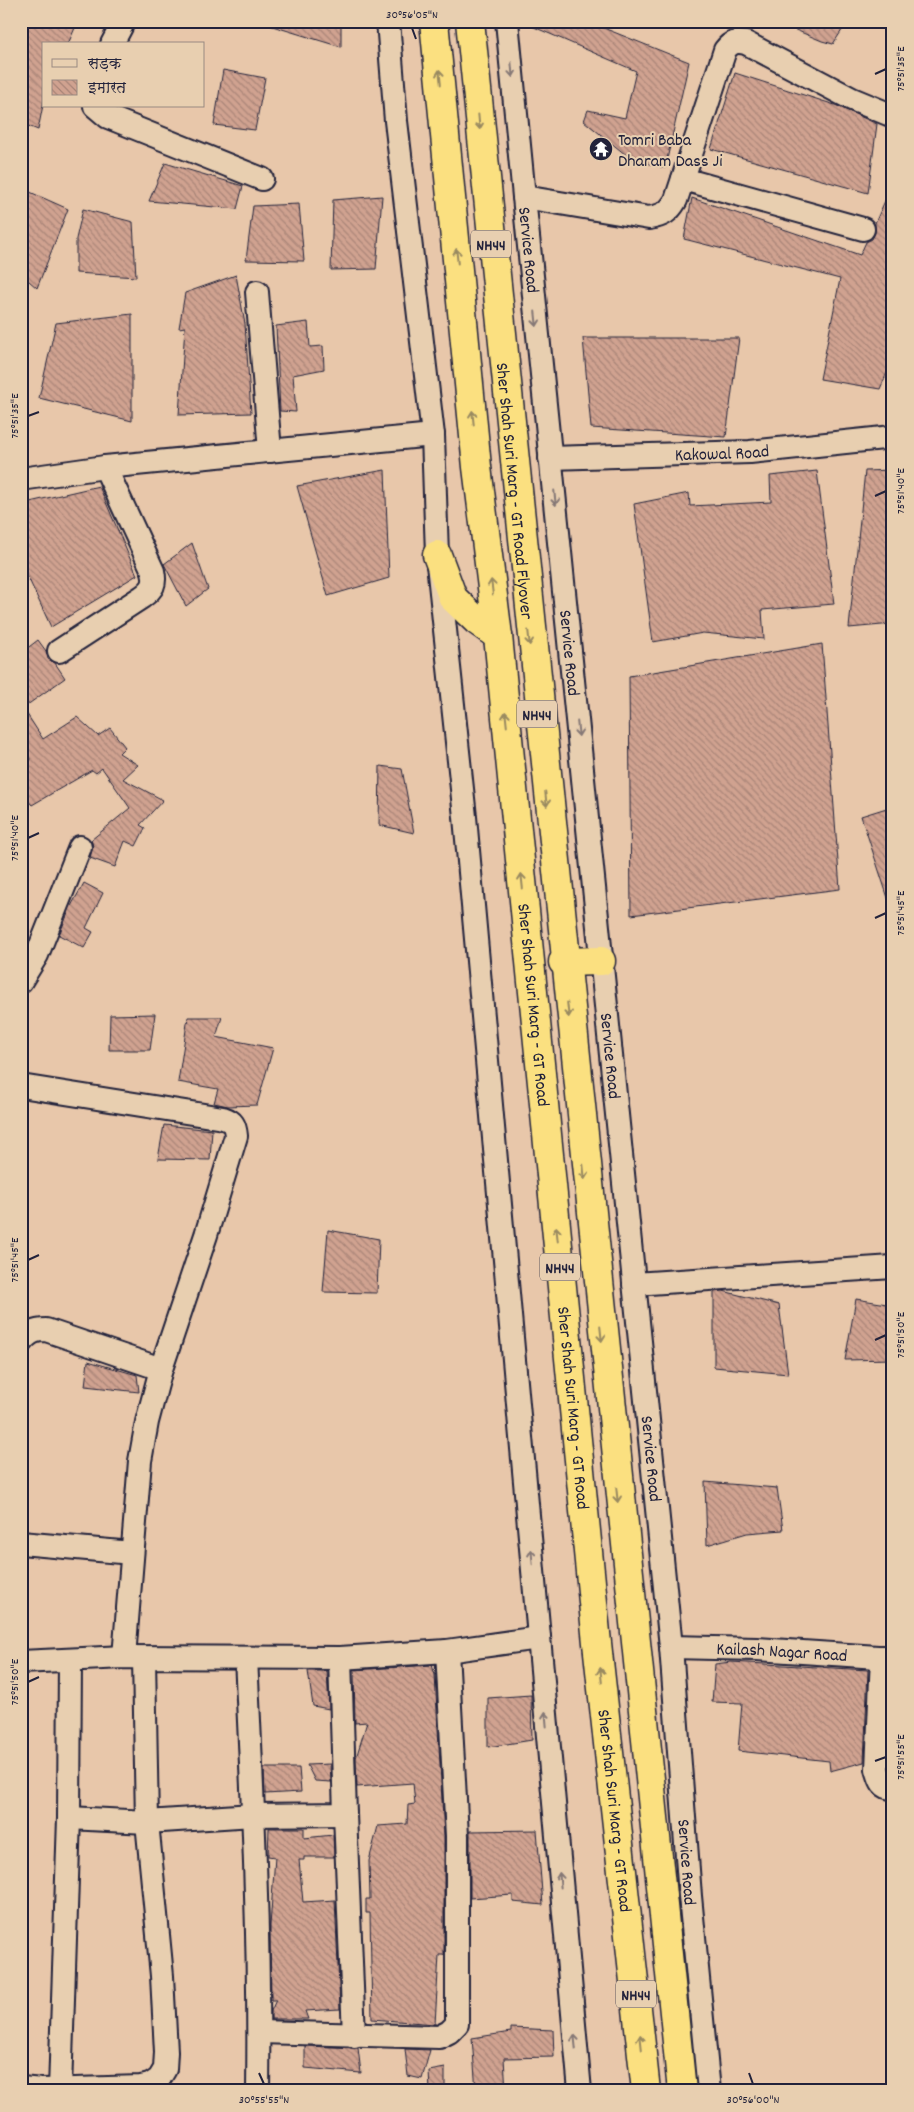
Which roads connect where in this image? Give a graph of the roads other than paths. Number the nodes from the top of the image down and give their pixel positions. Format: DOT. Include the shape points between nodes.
graph roads {
  1 [pos="124,21"];
  2 [pos="388,21"];
  3 [pos="434,21"];
  4 [pos="470,21"];
  5 [pos="508,21"];
  6 [pos="113,42"];
  7 [pos="98,108"];
  8 [pos="893,116"];
  9 [pos="683,178"];
  10 [pos="262,179"];
  11 [pos="524,198"];
  12 [pos="863,229"];
  13 [pos="257,292"];
  14 [pos="433,435"];
  15 [pos="893,437"];
  16 [pos="270,451"];
  17 [pos="550,458"];
  18 [pos="105,467"];
  19 [pos="21,479"];
  20 [pos="437,555"];
  21 [pos="498,636"];
  22 [pos="59,652"];
  23 [pos="80,847"];
  24 [pos="601,960"];
  25 [pos="563,962"];
  26 [pos="21,981"];
  27 [pos="21,1086"];
  28 [pos="893,1267"];
  29 [pos="634,1284"];
  30 [pos="21,1342"];
  31 [pos="161,1369"];
  32 [pos="21,1543"];
  33 [pos="132,1553"];
  34 [pos="539,1638"];
  35 [pos="671,1647"];
  36 [pos="448,1650"];
  37 [pos="134,1658"];
  38 [pos="246,1658"];
  39 [pos="340,1658"];
  40 [pos="888,1658"];
  41 [pos="70,1660"];
  42 [pos="21,1662"];
  43 [pos="893,1788"];
  44 [pos="345,1814"];
  45 [pos="253,1815"];
  46 [pos="69,1818"];
  47 [pos="147,1822"];
  48 [pos="259,2032"];
  49 [pos="354,2036"];
  50 [pos="159,2085"];
  51 [pos="21,2088"];
  52 [pos="48,2090"];
  53 [pos="258,2091"];
  54 [pos="580,2091"];
  55 [pos="646,2091"];
  56 [pos="682,2091"];
  57 [pos="709,2091"];
  1 -- 6 [label="street"];
  2 -- 14 [label="street" via="396,121"];
  21 -- 3 [label="highway, Sher Shah Suri Marg - GT Road Flyover / NH44, one-way" via="477,466"];
  4 -- 25 [label="highway, Sher Shah Suri Marg - GT Road Flyover / NH44, one-way"];
  5 -- 11 [label="street, Service Road, one-way"];
  7 -- 10 [label="street" via="108,116"];
  8 -- 9 [label="street" via="852,100 737,41 725,50"];
  9 -- 11 [label="street" via="670,210 649,218"];
  9 -- 12 [label="street"];
  11 -- 17 [label="street, Service Road, one-way"];
  13 -- 16 [label="street"];
  14 -- 16 [label="street"];
  14 -- 20 [label="street"];
  15 -- 17 [label="street, Kakowal Road" via="750,452"];
  16 -- 18 [label="street"];
  17 -- 24 [label="street, Service Road, one-way"];
  18 -- 19 [label="street"];
  18 -- 22 [label="street" via="153,571 155,583 152,590"];
  20 -- 21 [label="highway" via="453,598"];
  34 -- 20 [label="street, one-way" via="466,817"];
  55 -- 21 [label="highway, Sher Shah Suri Marg - GT Road / NH44, one-way" via="597,1643"];
  23 -- 26 [label="street" via="37,955"];
  24 -- 25 [label="highway"];
  24 -- 29 [label="street, Service Road"];
  25 -- 56 [label="highway, Sher Shah Suri Marg - GT Road / NH44, one-way"];
  27 -- 31 [label="street" via="223,1118 230,1120 235,1127 236,1136 209,1226"];
  28 -- 29 [label="street"];
  29 -- 35 [label="street, Service Road"];
  30 -- 31 [label="street" via="28,1334 46,1330"];
  31 -- 33 [label="street" via="140,1461"];
  32 -- 33 [label="street"];
  33 -- 37 [label="street"];
  34 -- 36 [label="street"];
  54 -- 34 [label="street, one-way"];
  35 -- 40 [label="street, Kailash Nagar Road"];
  35 -- 57 [label="street, Service Road"];
  36 -- 39 [label="street"];
  36 -- 49 [label="street" via="457,1836 457,2024 439,2037"];
  37 -- 38 [label="street"];
  37 -- 41 [label="street"];
  37 -- 47 [label="street"];
  38 -- 39 [label="street"];
  38 -- 45 [label="street"];
  39 -- 44 [label="street"];
  40 -- 43 [label="street" via="877,1769 882,1783"];
  41 -- 42 [label="street"];
  41 -- 46 [label="street"];
  44 -- 45 [label="street"];
  44 -- 49 [label="street"];
  45 -- 47 [label="street"];
  45 -- 48 [label="street"];
  46 -- 47 [label="street"];
  46 -- 52 [label="street"];
  47 -- 50 [label="street" via="166,2052 165,2069"];
  48 -- 49 [label="street"];
  48 -- 53 [label="street"];
  50 -- 52 [label="street"];
  51 -- 52 [label="street"];
}
